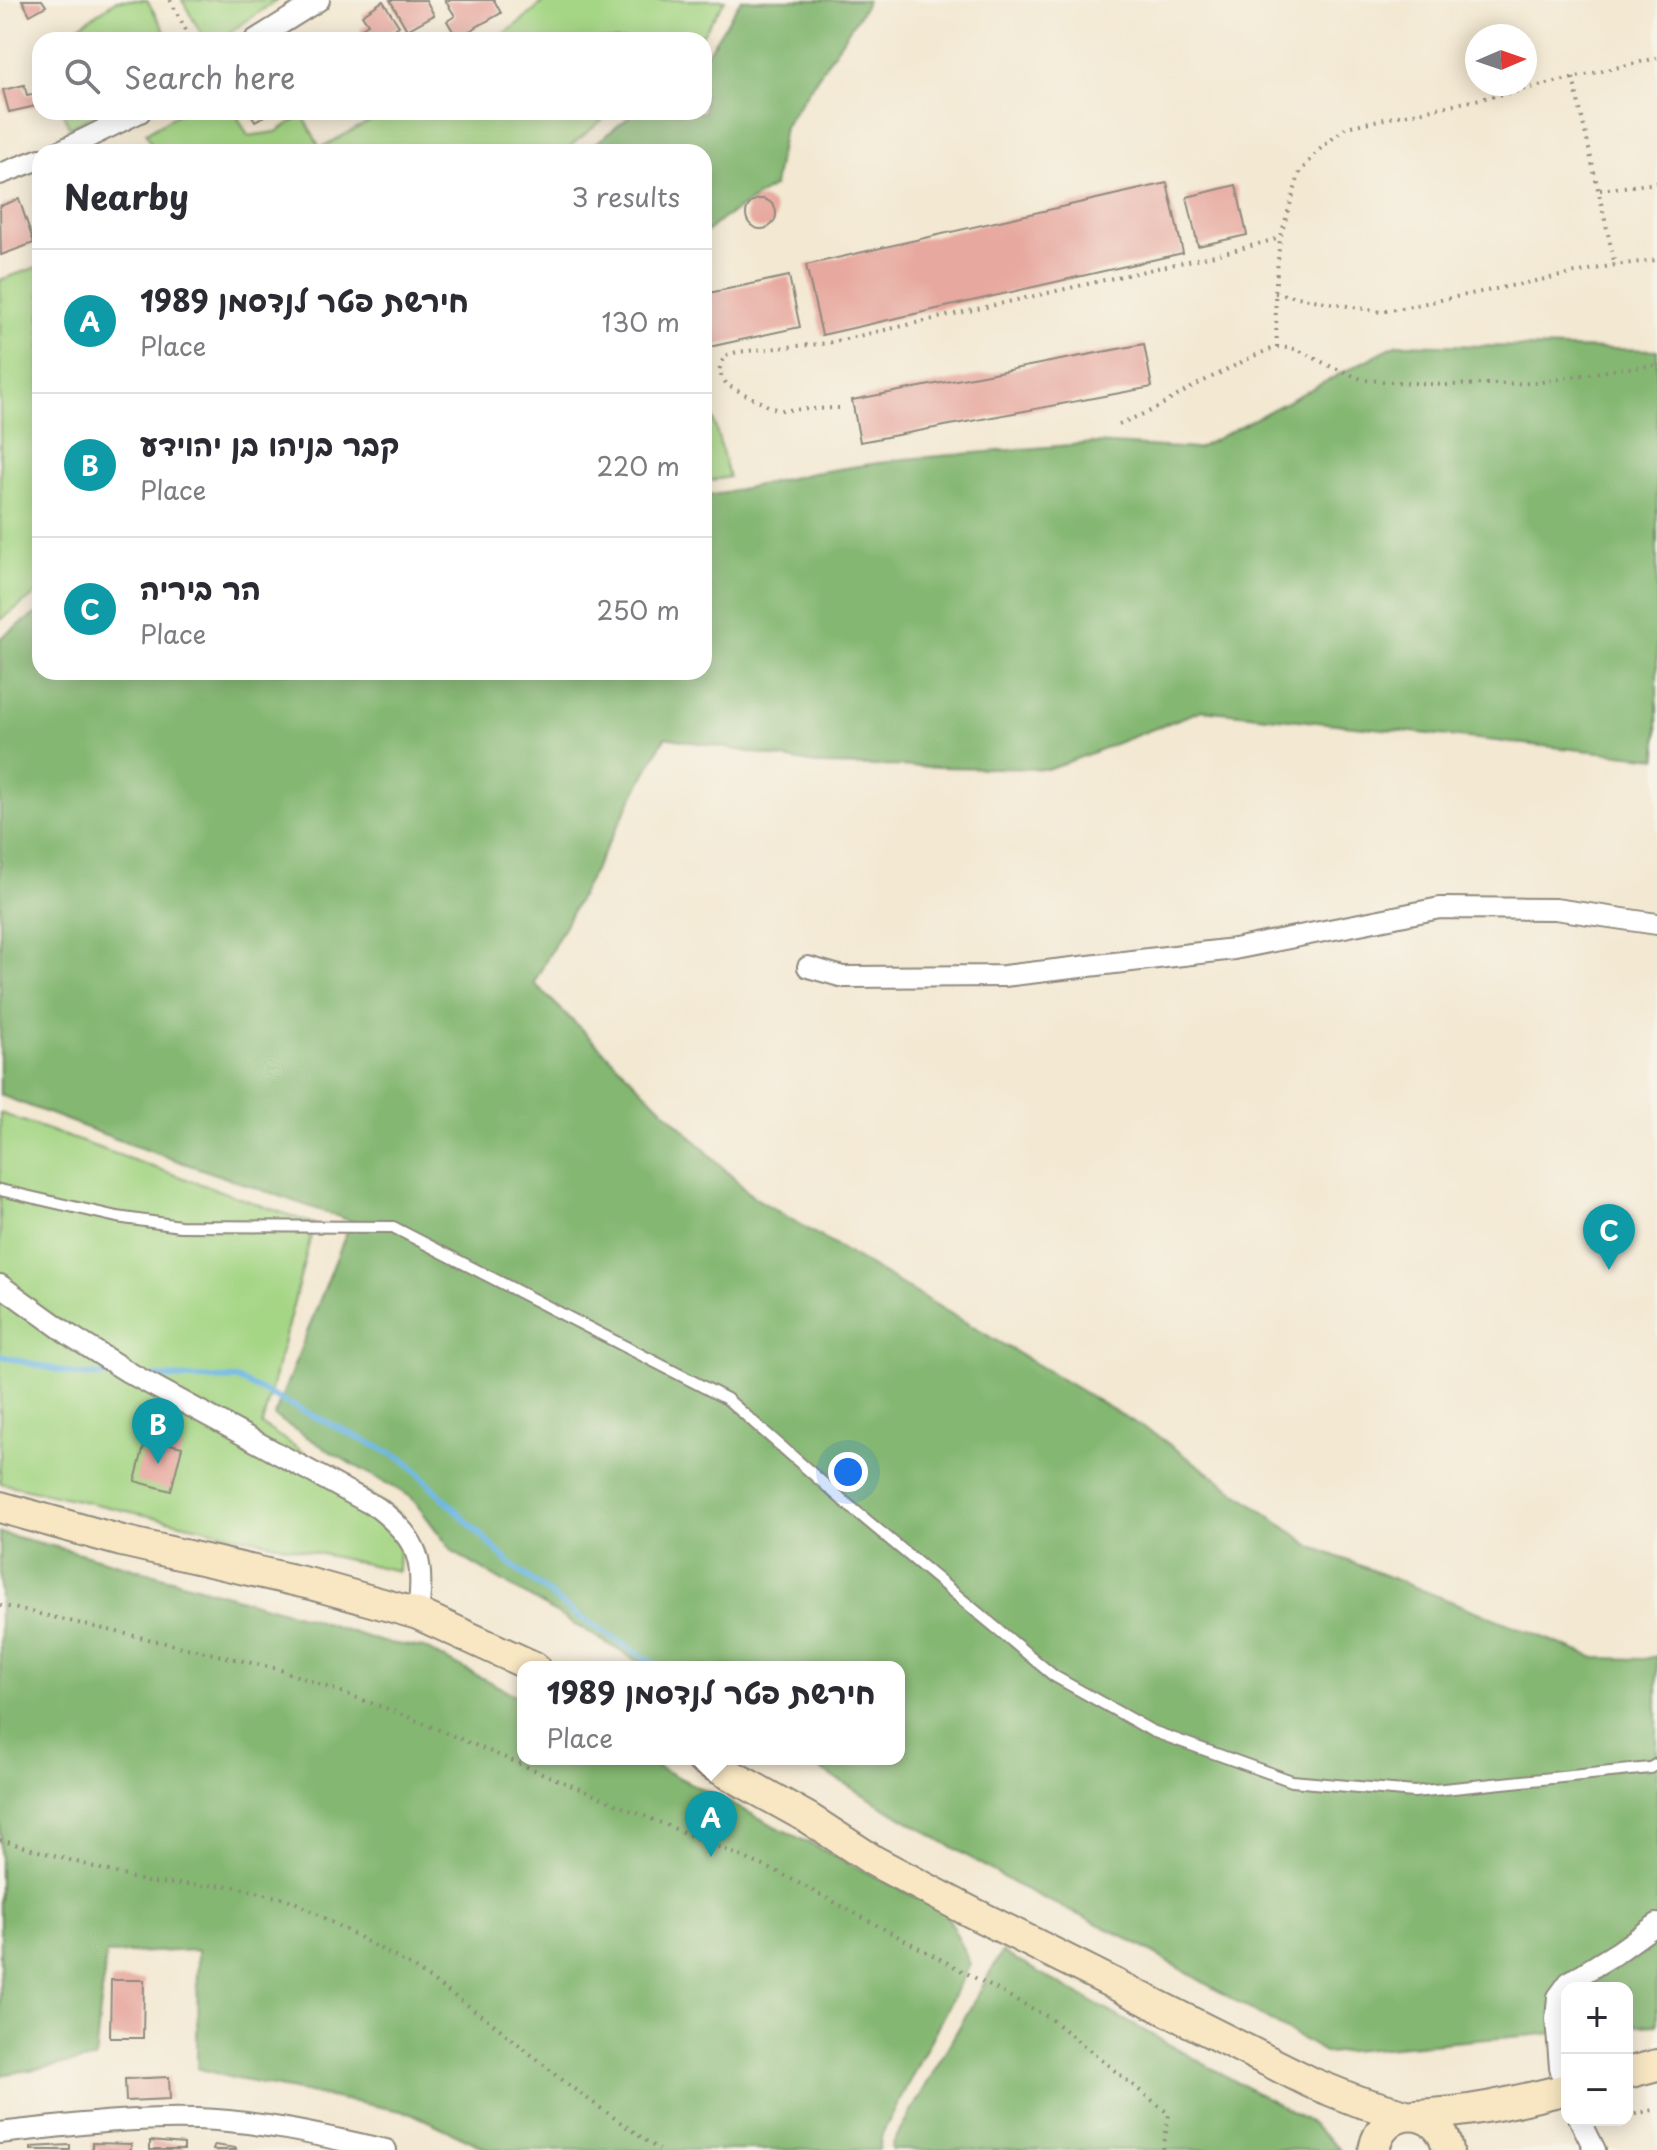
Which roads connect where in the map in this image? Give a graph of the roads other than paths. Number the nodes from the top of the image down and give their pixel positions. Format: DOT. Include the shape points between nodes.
graph roads {
  1 [pos="319,0"];
  2 [pos="268,32"];
  3 [pos="124,120"];
  4 [pos="74,144"];
  5 [pos="32,162"];
  6 [pos="0,174"];
  7 [pos="1657,924"];
  8 [pos="808,967"];
  9 [pos="0,1190"];
  10 [pos="0,1285"];
  11 [pos="0,1507"];
  12 [pos="418,1614"];
  13 [pos="521,1661"];
  14 [pos="1657,1764"];
  15 [pos="713,1765"];
  16 [pos="1657,1924"];
  17 [pos="1657,2065"];
  18 [pos="1561,2071"];
  19 [pos="1633,2071"];
  20 [pos="1312,2083"];
  21 [pos="1561,2092"];
  22 [pos="1512,2103"];
  23 [pos="1410,2115"];
  24 [pos="1583,2126"];
  25 [pos="0,2133"];
  26 [pos="1374,2148"];
  27 [pos="386,2150"];
  28 [pos="1448,2150"];
  29 [pos="1595,2150"];
  1 -- 2 [label="street"];
  3 -- 4 [label="street"];
  5 -- 6 [label="street"];
  7 -- 8 [label="street" via="1555,909 1440,908 1234,949 1004,976 843,977"];
  9 -- 14 [label="lane" via="180,1226 393,1227 727,1399 1054,1676 1152,1731 1292,1781 1414,1792"];
  10 -- 12 [label="street" via="128,1372 378,1508 414,1547 420,1571"];
  11 -- 12 [label="main road"];
  12 -- 13 [label="main road"];
  15 -- 20 [label="main road" via="874,1861"];
  16 -- 18 [label="street" via="1569,1982 1558,1997"];
  17 -- 19 [label="main road"];
  20 -- 23 [label="main road"];
  20 -- 26 [label="main road" via="1347,2109"];
  21 -- 22 [label="main road"];
  22 -- 23 [label="main road"];
  22 -- 28 [label="main road" via="1470,2127"];
  23 -- 26 [label="main road" via="1385,2126"];
  23 -- 28 [label="main road" via="1441,2131"];
  24 -- 29 [label="street"];
  25 -- 27 [label="street" via="140,2119 200,2119"];
}
